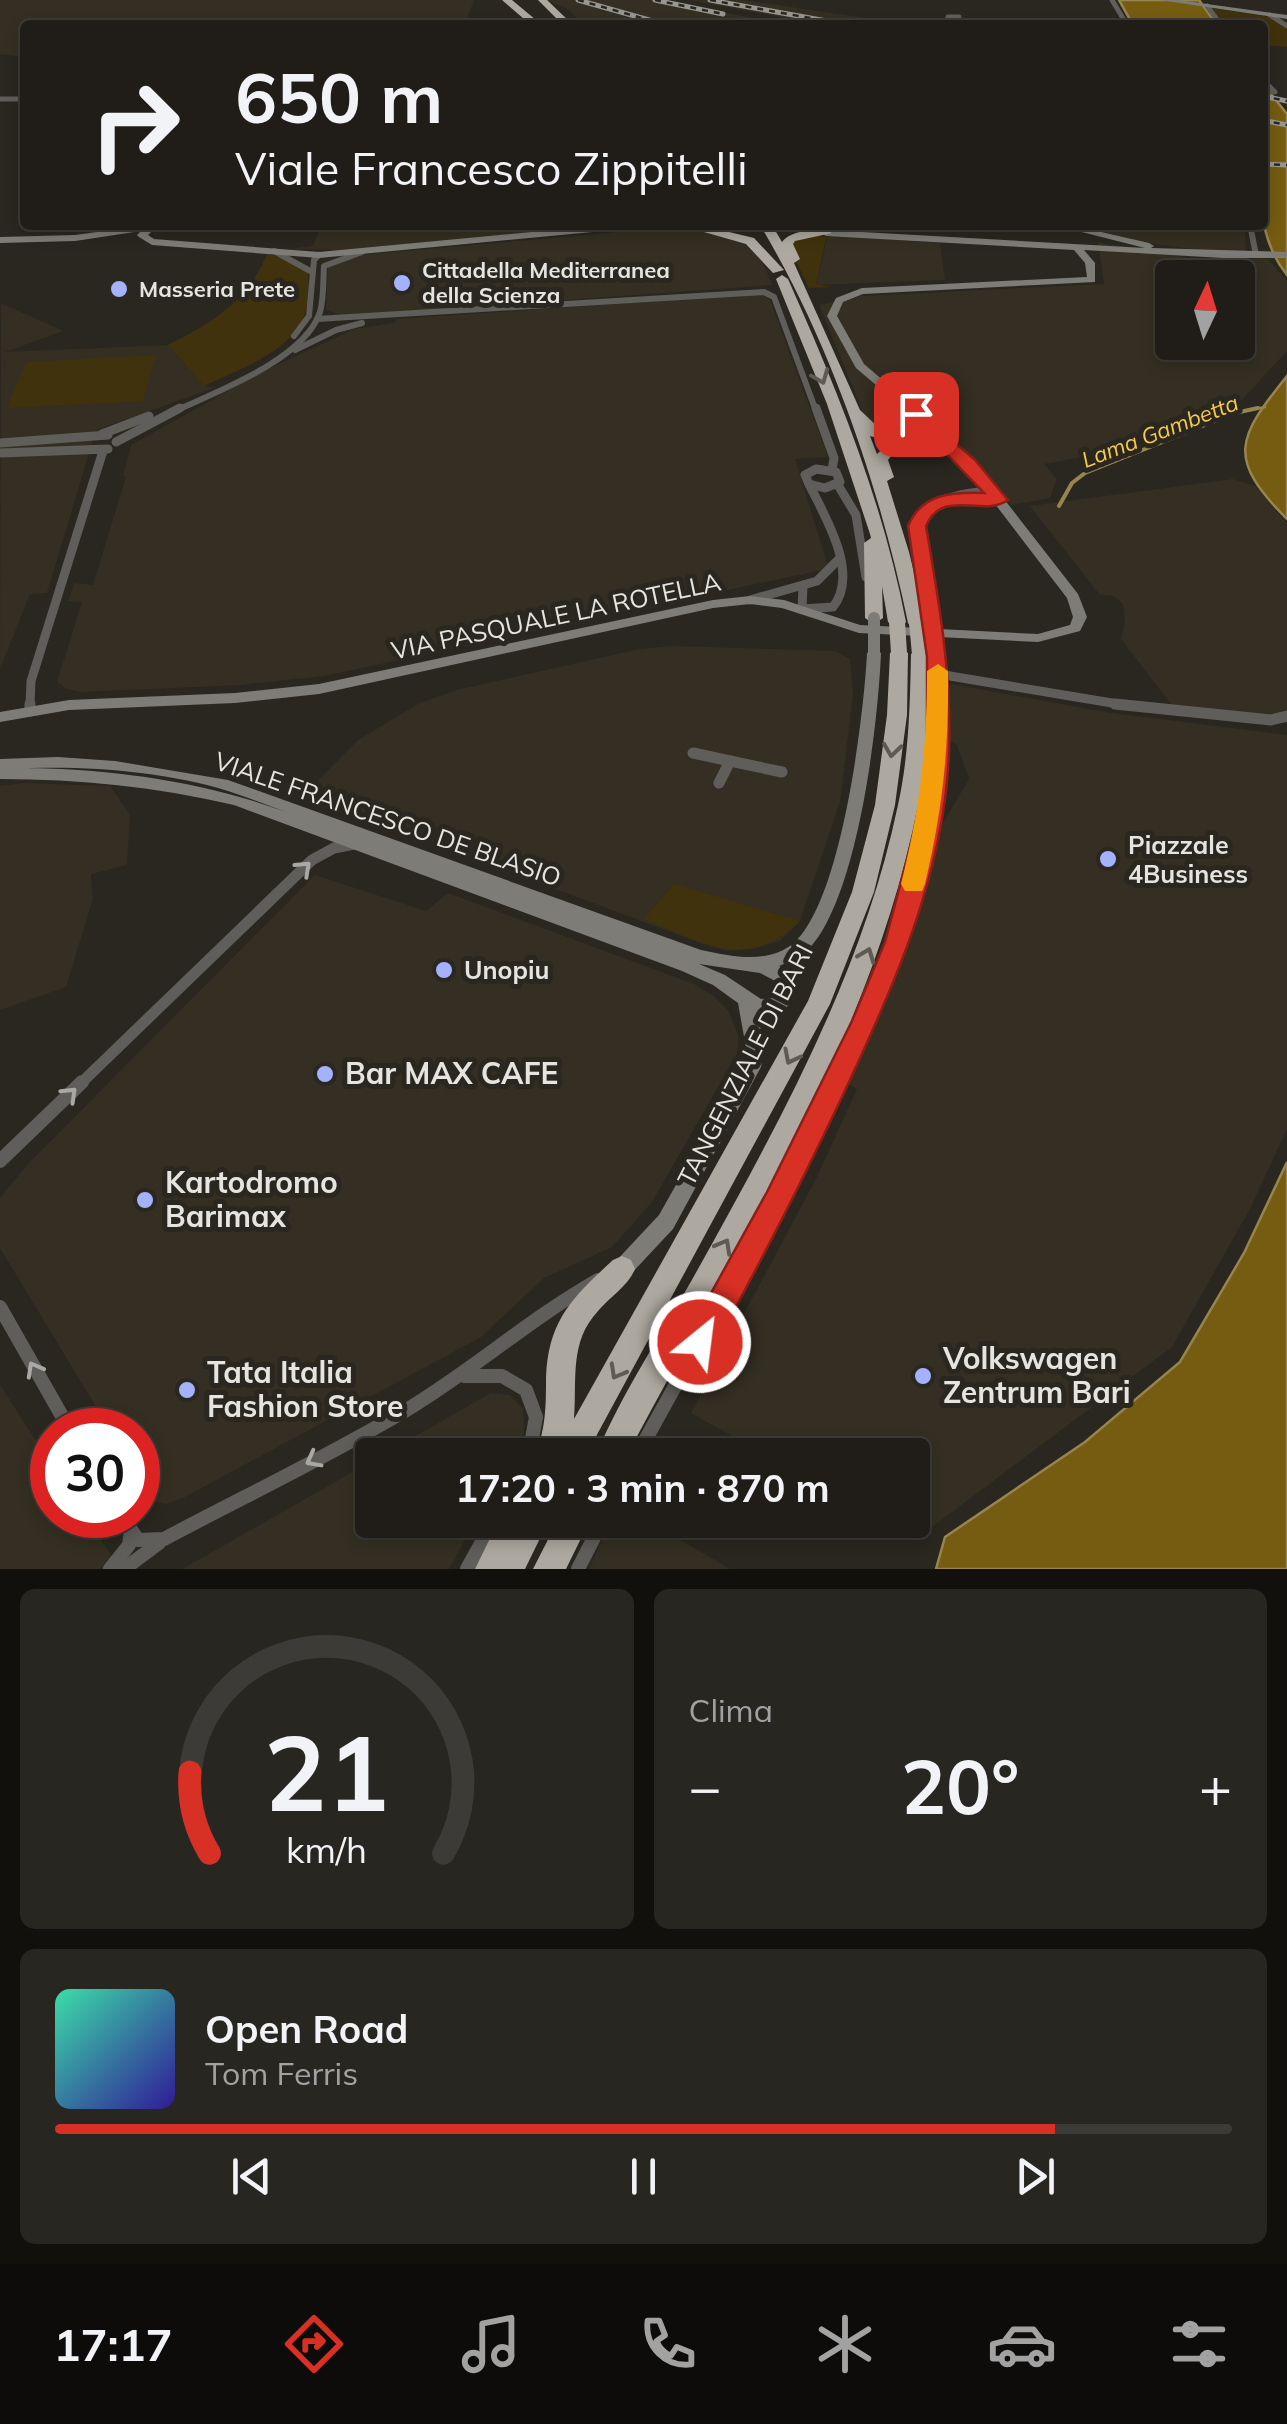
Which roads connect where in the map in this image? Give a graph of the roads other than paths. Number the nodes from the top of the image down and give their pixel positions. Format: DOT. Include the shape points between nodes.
graph roads {
  1 [pos="542,0"];
  2 [pos="1163,0"];
  3 [pos="1180,0"];
  4 [pos="508,2"];
  5 [pos="1206,3"];
  6 [pos="1270,15"];
  7 [pos="959,16"];
  8 [pos="1287,16"];
  9 [pos="531,20"];
  10 [pos="563,20"];
  11 [pos="948,20"];
  12 [pos="1287,26"];
  13 [pos="122,230"];
  14 [pos="136,230"];
  15 [pos="143,230"];
  16 [pos="174,230"];
  17 [pos="582,230"];
  18 [pos="705,230"];
  19 [pos="755,230"];
  20 [pos="769,230"];
  21 [pos="809,230"];
  22 [pos="1071,230"];
  23 [pos="1080,230"];
  24 [pos="1252,230"];
  25 [pos="826,233"];
  26 [pos="1107,236"];
  27 [pos="75,238"];
  28 [pos="171,238"];
  29 [pos="0,240"];
  30 [pos="147,241"];
  31 [pos="187,243"];
  32 [pos="1084,249"];
  33 [pos="368,251"];
  34 [pos="274,252"];
  35 [pos="319,254"];
  36 [pos="1223,255"];
  37 [pos="1260,255"];
  38 [pos="1287,255"];
  39 [pos="324,266"];
  40 [pos="778,270"];
  41 [pos="312,272"];
  42 [pos="807,303"];
  43 [pos="413,316"];
  44 [pos="317,318"];
  45 [pos="336,330"];
  46 [pos="286,354"];
  47 [pos="843,386"];
  48 [pos="102,434"];
  49 [pos="929,434"];
  50 [pos="89,437"];
  51 [pos="116,442"];
  52 [pos="0,443"];
  53 [pos="84,449"];
  54 [pos="956,450"];
  55 [pos="103,451"];
  56 [pos="0,453"];
  57 [pos="832,470"];
  58 [pos="976,473"];
  59 [pos="810,484"];
  60 [pos="838,485"];
  61 [pos="825,488"];
  62 [pos="968,491"];
  63 [pos="875,494"];
  64 [pos="996,496"];
  65 [pos="816,498"];
  66 [pos="952,498"];
  67 [pos="838,560"];
  68 [pos="803,586"];
  69 [pos="844,592"];
  70 [pos="750,600"];
  71 [pos="802,609"];
  72 [pos="874,618"];
  73 [pos="926,624"];
  74 [pos="849,626"];
  75 [pos="908,654"];
  76 [pos="938,674"];
  77 [pos="30,711"];
  78 [pos="1287,716"];
  79 [pos="0,717"];
  80 [pos="693,753"];
  81 [pos="730,761"];
  82 [pos="0,764"];
  83 [pos="782,772"];
  84 [pos="0,774"];
  85 [pos="718,783"];
  86 [pos="240,795"];
  87 [pos="294,815"];
  88 [pos="356,844"];
  89 [pos="757,966"];
  90 [pos="744,999"];
  91 [pos="0,1161"];
  92 [pos="622,1269"];
  93 [pos="0,1307"];
  94 [pos="458,1377"];
  95 [pos="57,1408"];
  96 [pos="534,1438"];
  97 [pos="554,1438"];
  98 [pos="579,1438"];
  99 [pos="619,1438"];
  100 [pos="646,1438"];
  101 [pos="130,1538"];
  102 [pos="136,1538"];
  103 [pos="484,1538"];
  104 [pos="506,1538"];
  105 [pos="524,1538"];
  106 [pos="565,1538"];
  107 [pos="594,1538"];
  108 [pos="164,1539"];
  109 [pos="110,1569"];
  110 [pos="124,1569"];
  111 [pos="467,1569"];
  112 [pos="491,1569"];
  113 [pos="508,1569"];
  114 [pos="548,1569"];
  115 [pos="578,1569"];
  1 -- 10 [label="highway"];
  2 -- 5 [label="street"];
  3 -- 5 [label="street"];
  4 -- 9 [label="highway"];
  5 -- 6 [label="street"];
  5 -- 8 [label="street"];
  6 -- 8 [label="street"];
  6 -- 12 [label="street"];
  7 -- 11 [label="street"];
  13 -- 27 [label="street"];
  14 -- 30 [label="street"];
  15 -- 28 [label="street"];
  16 -- 28 [label="street"];
  17 -- 33 [label="street"];
  18 -- 40 [label="highway" via="750,241"];
  19 -- 40 [label="highway, TANGENZIALE DI BARI"];
  20 -- 42 [label="highway, TANGENZIALE DI BARI"];
  21 -- 25 [label="highway"];
  22 -- 32 [label="street"];
  23 -- 26 [label="street"];
  24 -- 37 [label="street"];
  25 -- 32 [label="street"];
  25 -- 42 [label="highway" via="795,236 787,244 807,286"];
  26 -- 32 [label="street" via="1104,246"];
  26 -- 36 [label="street"];
  27 -- 29 [label="street"];
  27 -- 30 [label="street"];
  28 -- 31 [label="street"];
  30 -- 31 [label="street"];
  31 -- 34 [label="street"];
  32 -- 36 [label="street"];
  32 -- 49 [label="street" via="1094,277 1086,281 884,290 839,300 832,316 852,355"];
  33 -- 35 [label="street"];
  33 -- 39 [label="street"];
  34 -- 35 [label="street"];
  34 -- 41 [label="street"];
  35 -- 39 [label="street"];
  35 -- 41 [label="street"];
  36 -- 37 [label="street"];
  37 -- 38 [label="street"];
  39 -- 44 [label="street"];
  40 -- 63 [label="highway, TANGENZIALE DI BARI, one-way"];
  41 -- 48 [label="street" via="309,316 284,346"];
  42 -- 47 [label="highway, TANGENZIALE DI BARI"];
  43 -- 44 [label="street"];
  43 -- 45 [label="street"];
  43 -- 57 [label="street" via="764,292 774,297 834,458"];
  44 -- 45 [label="street"];
  44 -- 46 [label="street"];
  45 -- 46 [label="street"];
  46 -- 51 [label="street"];
  47 -- 49 [label="highway" via="870,430 902,439"];
  47 -- 63 [label="highway, TANGENZIALE DI BARI"];
  48 -- 50 [label="street"];
  48 -- 51 [label="street"];
  49 -- 54 [label="highway"];
  49 -- 63 [label="highway" via="886,449 880,460 886,477"];
  50 -- 52 [label="street"];
  50 -- 53 [label="street"];
  51 -- 55 [label="street"];
  53 -- 55 [label="street"];
  53 -- 56 [label="street"];
  54 -- 58 [label="street, VIA PASQUALE LA ROTELLA"];
  55 -- 77 [label="street" via="31,682"];
  57 -- 59 [label="street" via="807,472"];
  57 -- 60 [label="street" via="841,479"];
  58 -- 62 [label="street"];
  58 -- 64 [label="street, VIA PASQUALE LA ROTELLA"];
  59 -- 61 [label="street"];
  59 -- 65 [label="street"];
  60 -- 61 [label="street"];
  60 -- 72 [label="street" via="848,493 860,534"];
  61 -- 65 [label="street"];
  62 -- 64 [label="street"];
  62 -- 66 [label="street"];
  63 -- 72 [label="highway" via="864,511 875,553"];
  63 -- 73 [label="highway, TANGENZIALE DI BARI" via="898,532"];
  63 -- 75 [label="highway, TANGENZIALE DI BARI, bridge"];
  64 -- 66 [label="street"];
  64 -- 74 [label="street, VIA PASQUALE LA ROTELLA" via="1073,597 1080,618 1075,628 1038,638"];
  65 -- 67 [label="street"];
  66 -- 73 [label="street" via="935,504 917,526"];
  67 -- 68 [label="street" via="817,582"];
  67 -- 69 [label="street"];
  68 -- 70 [label="street"];
  68 -- 71 [label="street"];
  69 -- 71 [label="street" via="833,607"];
  69 -- 74 [label="street"];
  70 -- 71 [label="street, VIA PASQUALE LA ROTELLA"];
  70 -- 77 [label="street, VIA PASQUALE LA ROTELLA" via="319,689"];
  71 -- 74 [label="street, VIA PASQUALE LA ROTELLA"];
  72 -- 75 [label="street, bridge"];
  73 -- 75 [label="highway, TANGENZIALE DI BARI, bridge"];
  75 -- 76 [label="street"];
  75 -- 89 [label="street" via="874,686 857,797 830,891 805,943"];
  75 -- 98 [label="highway, TANGENZIALE DI BARI, one-way" via="885,805 863,892 818,1004"];
  99 -- 75 [label="highway, TANGENZIALE DI BARI, one-way" via="798,1111 864,963 910,810 920,720"];
  76 -- 78 [label="street" via="1129,706 1271,720"];
  76 -- 100 [label="street" via="930,814 898,942 778,1202"];
  77 -- 79 [label="street, VIA PASQUALE LA ROTELLA"];
  80 -- 81 [label="street"];
  81 -- 83 [label="street"];
  81 -- 85 [label="street"];
  82 -- 86 [label="street, VIALE FRANCESCO DE BLASIO" via="64,761 156,769"];
  84 -- 86 [label="street, VIALE FRANCESCO DE BLASIO" via="87,773"];
  86 -- 87 [label="street, VIALE FRANCESCO DE BLASIO"];
  87 -- 88 [label="street, VIALE FRANCESCO DE BLASIO"];
  87 -- 89 [label="street, VIALE FRANCESCO DE BLASIO" via="662,944"];
  88 -- 90 [label="street, VIALE FRANCESCO DE BLASIO" via="688,966"];
  91 -- 88 [label="street, one-way" via="312,860"];
  89 -- 90 [label="street" via="738,982"];
  89 -- 90 [label="street" via="782,972 787,995 770,1007"];
  90 -- 92 [label="street" via="755,1048 752,1067 666,1222"];
  92 -- 94 [label="street" via="543,1310"];
  92 -- 97 [label="highway" via="569,1328"];
  95 -- 93 [label="street, one-way"];
  94 -- 96 [label="street" via="496,1372 526,1391 537,1409"];
  94 -- 108 [label="street, one-way"];
  101 -- 109 [label="street"];
  102 -- 108 [label="street"];
  103 -- 111 [label="street"];
  104 -- 112 [label="highway"];
  105 -- 113 [label="highway"];
  106 -- 114 [label="highway"];
  107 -- 115 [label="street"];
  108 -- 110 [label="street"];
}
